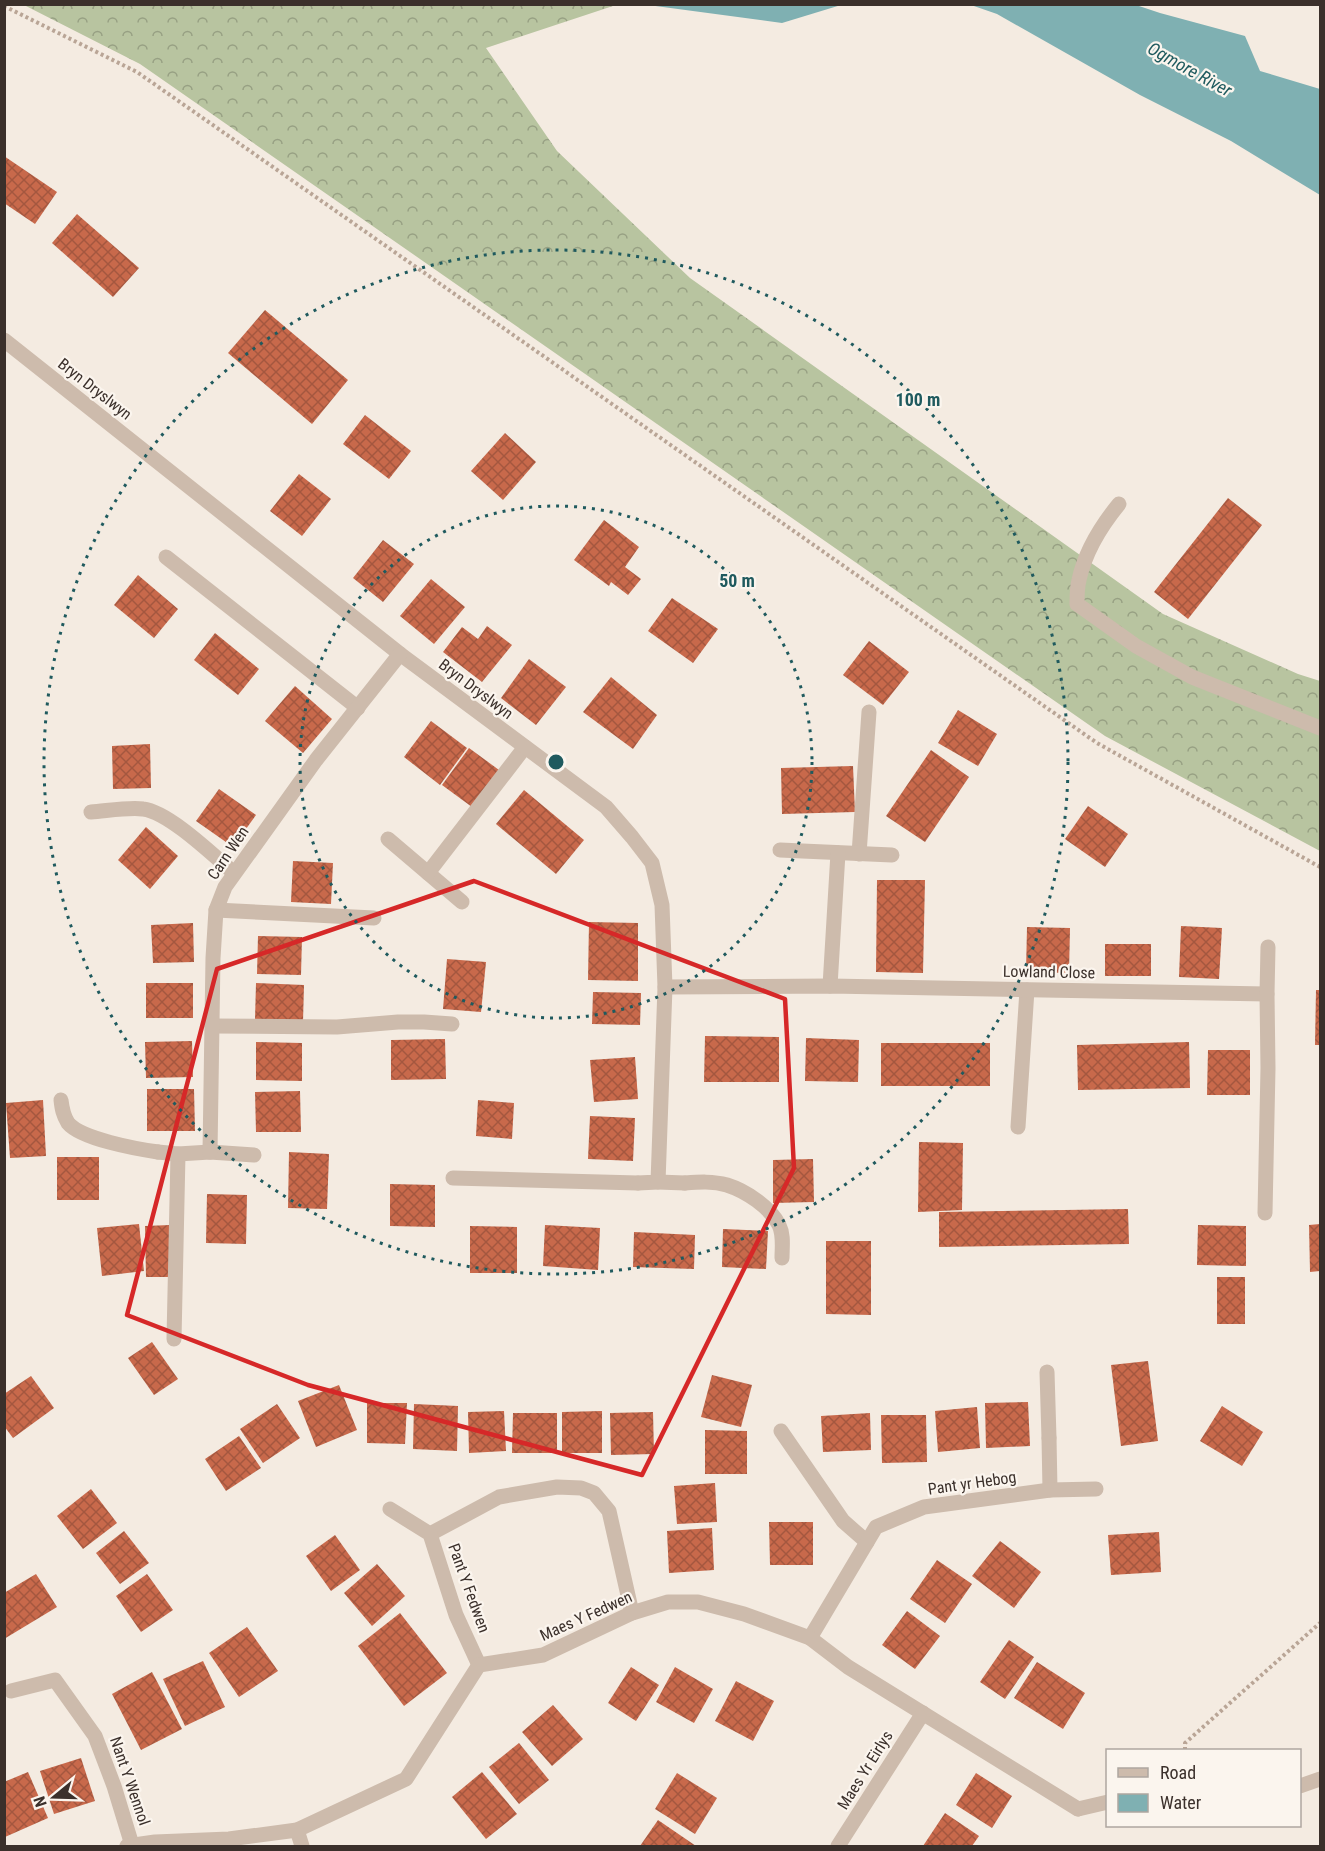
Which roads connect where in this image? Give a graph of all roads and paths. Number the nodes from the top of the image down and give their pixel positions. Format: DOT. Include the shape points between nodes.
graph roads {
  1 [pos="4,6"];
  2 [pos="4,340"];
  3 [pos="1119,504"];
  4 [pos="166,556"];
  5 [pos="400,654"];
  6 [pos="358,708"];
  7 [pos="869,712"];
  8 [pos="1320,728"];
  9 [pos="525,747"];
  10 [pos="91,812"];
  11 [pos="388,839"];
  12 [pos="780,850"];
  13 [pos="838,853"];
  14 [pos="859,854"];
  15 [pos="892,855"];
  16 [pos="1320,867"];
  17 [pos="234,873"];
  18 [pos="428,873"];
  19 [pos="462,902"];
  20 [pos="216,910"];
  21 [pos="374,918"];
  22 [pos="1268,947"];
  23 [pos="830,986"];
  24 [pos="665,987"];
  25 [pos="1027,990"];
  26 [pos="1267,994"];
  27 [pos="452,1024"];
  28 [pos="212,1026"];
  29 [pos="61,1100"];
  30 [pos="1018,1127"];
  31 [pos="210,1152"];
  32 [pos="178,1154"];
  33 [pos="254,1155"];
  34 [pos="453,1178"];
  35 [pos="658,1182"];
  36 [pos="1265,1212"];
  37 [pos="782,1258"];
  38 [pos="174,1339"];
  39 [pos="1047,1372"];
  40 [pos="781,1431"];
  41 [pos="1096,1489"];
  42 [pos="1050,1490"];
  43 [pos="390,1509"];
  44 [pos="430,1534"];
  45 [pos="867,1542"];
  46 [pos="632,1613"];
  47 [pos="1320,1623"];
  48 [pos="810,1638"];
  49 [pos="479,1665"];
  50 [pos="11,1691"];
  51 [pos="923,1713"];
  52 [pos="1185,1749"];
  53 [pos="1320,1779"];
  54 [pos="1301,1785"];
  55 [pos="1106,1802"];
  56 [pos="297,1830"];
  57 [pos="129,1846"];
  58 [pos="302,1846"];
  59 [pos="838,1846"];
  1 -- 16 [label="path" via="137,72 1097,743"];
  2 -- 5 [label="street, Bryn Dryslwyn"];
  3 -- 8 [label="street" via="1092,545 1079,580 1077,604 1136,646 1192,677"];
  4 -- 6 [label="street"];
  5 -- 6 [label="street, Carn Wen"];
  5 -- 9 [label="street, Bryn Dryslwyn"];
  6 -- 17 [label="street, Carn Wen"];
  7 -- 14 [label="street"];
  9 -- 18 [label="street"];
  9 -- 24 [label="street, Bryn Dryslwyn" via="606,807 652,863 662,905"];
  10 -- 17 [label="street" via="141,808 151,811 193,838"];
  11 -- 18 [label="street"];
  12 -- 13 [label="street"];
  13 -- 14 [label="street"];
  13 -- 23 [label="street"];
  14 -- 15 [label="street"];
  17 -- 20 [label="street, Carn Wen"];
  18 -- 19 [label="street"];
  20 -- 21 [label="street"];
  20 -- 28 [label="street, Carn Wen"];
  22 -- 26 [label="street"];
  23 -- 24 [label="street, Lowland Close"];
  23 -- 25 [label="street, Lowland Close"];
  24 -- 35 [label="street, Bryn Dryslwyn"];
  25 -- 26 [label="street, Lowland Close"];
  25 -- 30 [label="street"];
  26 -- 36 [label="street"];
  27 -- 28 [label="street"];
  28 -- 31 [label="street, Carn Wen"];
  29 -- 32 [label="street" via="70,1125 94,1138"];
  31 -- 32 [label="street"];
  31 -- 33 [label="street"];
  32 -- 38 [label="street"];
  34 -- 35 [label="street"];
  35 -- 37 [label="street" via="728,1185 754,1199 779,1225"];
  39 -- 42 [label="street"];
  40 -- 45 [label="street" via="843,1521"];
  41 -- 42 [label="street, Pant yr Hebog"];
  42 -- 45 [label="street, Pant yr Hebog" via="924,1507 876,1527"];
  43 -- 44 [label="street, Pant Y Fedwen"];
  44 -- 46 [label="street" via="499,1497 557,1487 594,1493 609,1511"];
  44 -- 49 [label="street, Pant Y Fedwen" via="456,1616"];
  45 -- 48 [label="street, Pant yr Hebog"];
  46 -- 48 [label="street, Maes Y Fedwen" via="668,1602 698,1602"];
  46 -- 49 [label="street, Maes Y Fedwen" via="543,1655"];
  47 -- 52 [label="path" via="1185,1743"];
  48 -- 51 [label="street, Maes Y Fedwen" via="848,1667"];
  49 -- 56 [label="street" via="406,1779"];
  50 -- 57 [label="street, Nant Y Wennol" via="55,1680 96,1736"];
  51 -- 55 [label="street, Maes Y Fedwen" via="1078,1809"];
  51 -- 59 [label="street, Maes Yr Eirlys"];
  53 -- 54 [label="street"];
  56 -- 57 [label="street"];
  56 -- 58 [label="street"];
}
